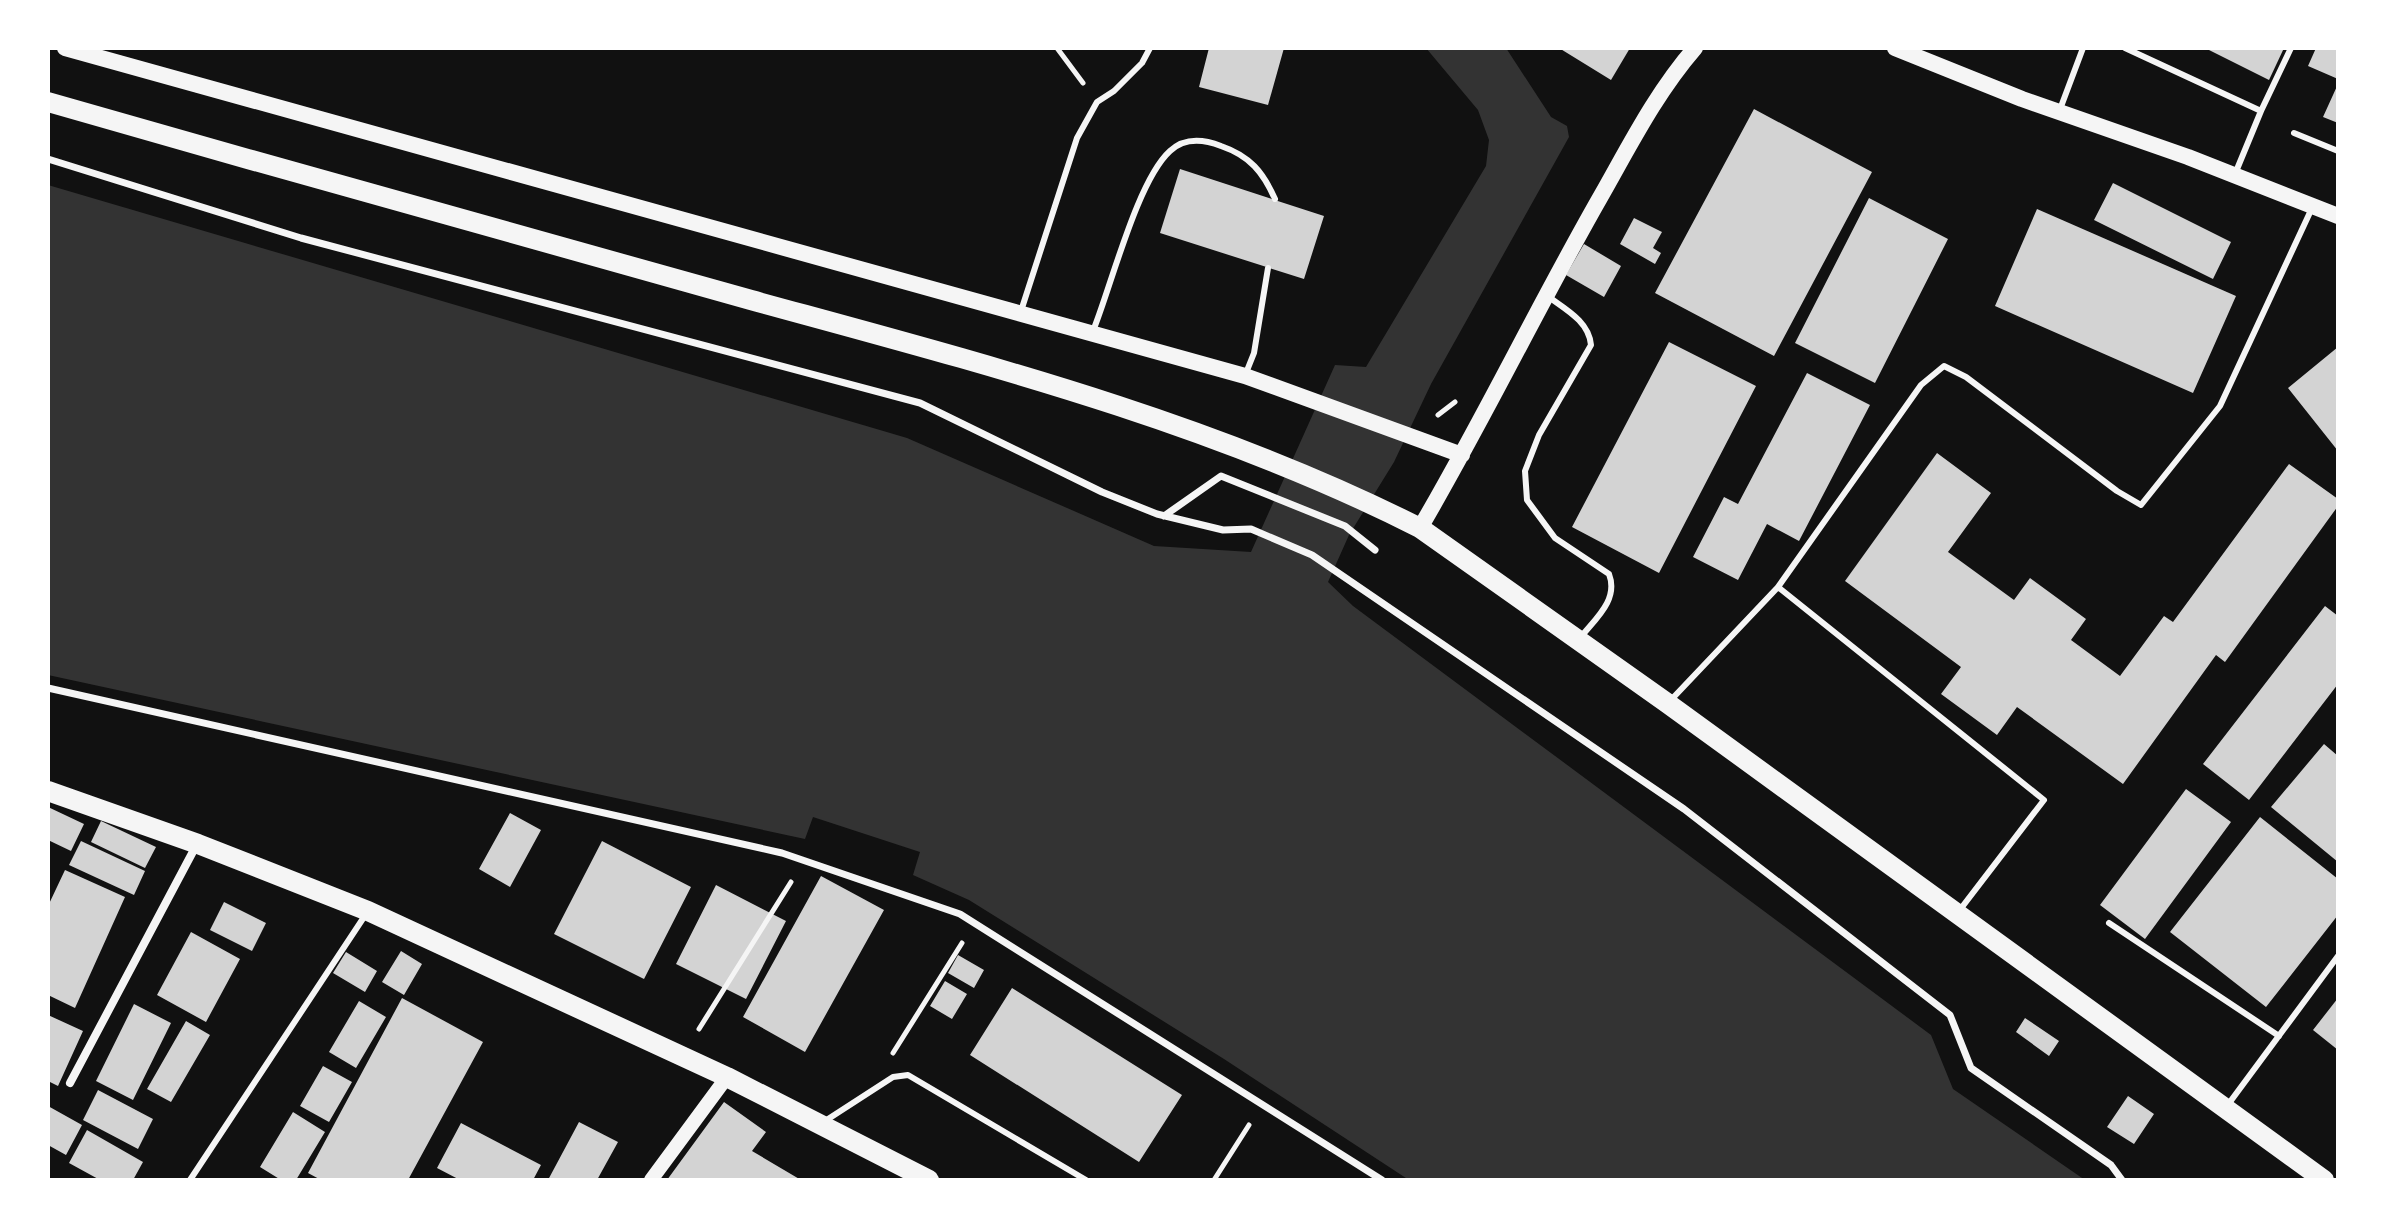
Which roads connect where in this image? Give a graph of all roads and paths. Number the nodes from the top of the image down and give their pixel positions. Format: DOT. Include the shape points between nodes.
graph roads {
  1 [pos="65,48"];
  2 [pos="1057,48"];
  3 [pos="1150,48"];
  4 [pos="1695,48"];
  5 [pos="1895,48"];
  6 [pos="2083,48"];
  7 [pos="2125,48"];
  8 [pos="2291,48"];
  9 [pos="48,102"];
  10 [pos="1097,102"];
  11 [pos="2261,111"];
  12 [pos="2059,112"];
  13 [pos="2294,133"];
  14 [pos="2338,151"];
  15 [pos="48,159"];
  16 [pos="2235,175"];
  17 [pos="1275,199"];
  18 [pos="2313,205"];
  19 [pos="2338,216"];
  20 [pos="1268,268"];
  21 [pos="1545,294"];
  22 [pos="1020,315"];
  23 [pos="1091,334"];
  24 [pos="1245,376"];
  25 [pos="1462,455"];
  26 [pos="1164,516"];
  27 [pos="1420,528"];
  28 [pos="1375,550"];
  29 [pos="1778,587"];
  30 [pos="1578,640"];
  31 [pos="48,688"];
  32 [pos="1667,703"];
  33 [pos="48,791"];
  34 [pos="198,844"];
  35 [pos="813,863"];
  36 [pos="368,911"];
  37 [pos="1956,913"];
  38 [pos="2109,923"];
  39 [pos="981,927"];
  40 [pos="2338,956"];
  41 [pos="2279,1036"];
  42 [pos="682,1058"];
  43 [pos="727,1077"];
  44 [pos="70,1083"];
  45 [pos="870,1091"];
  46 [pos="1262,1104"];
  47 [pos="2225,1109"];
  48 [pos="818,1125"];
  49 [pos="190,1180"];
  50 [pos="651,1180"];
  51 [pos="929,1180"];
  52 [pos="1086,1180"];
  53 [pos="1214,1180"];
  54 [pos="1382,1180"];
  55 [pos="2122,1180"];
  56 [pos="2324,1180"];
  1 -- 22 [label="main road"];
  2 -- 10 [label="path"];
  3 -- 10 [label="lane" via="1142,63"];
  4 -- 21 [label="main road" via="1661,90"];
  5 -- 12 [label="main road"];
  6 -- 12 [label="lane"];
  7 -- 11 [label="lane"];
  8 -- 11 [label="lane"];
  9 -- 27 [label="main road" via="1001,369 1268,461"];
  10 -- 22 [label="lane" via="1077,138"];
  11 -- 16 [label="lane"];
  12 -- 16 [label="main road"];
  13 -- 14 [label="lane"];
  15 -- 26 [label="street" via="301,238 920,403 1102,492"];
  16 -- 18 [label="main road"];
  17 -- 23 [label="lane" via="1259,169 1230,149 1205,140 1187,141 1169,152 1145,190"];
  18 -- 19 [label="main road"];
  18 -- 29 [label="lane" via="2220,406 2141,505 1944,366 1921,385"];
  20 -- 24 [label="lane" via="1254,353"];
  21 -- 25 [label="main road"];
  21 -- 30 [label="lane" via="1590,332 1591,345 1539,435 1525,471 1527,500 1543,523 1555,538 1609,574 1613,583 1608,602"];
  22 -- 23 [label="main road"];
  23 -- 24 [label="main road"];
  24 -- 25 [label="main road"];
  25 -- 27 [label="main road"];
  26 -- 28 [label="street" via="1221,476 1345,526"];
  26 -- 55 [label="street" via="1223,530 1251,529 1312,555 1684,809 1950,1015 1971,1068 2111,1165"];
  27 -- 30 [label="main road"];
  29 -- 32 [label="lane"];
  29 -- 37 [label="lane" via="2044,800"];
  30 -- 32 [label="main road"];
  31 -- 35 [label="street"];
  32 -- 37 [label="main road"];
  33 -- 34 [label="main road"];
  34 -- 36 [label="main road"];
  34 -- 44 [label="street"];
  35 -- 39 [label="street" via="960,914"];
  35 -- 42 [label="path" via="788,885"];
  36 -- 42 [label="main road"];
  36 -- 49 [label="lane"];
  37 -- 47 [label="main road"];
  38 -- 41 [label="lane"];
  39 -- 45 [label="path" via="957,947"];
  39 -- 46 [label="street"];
  40 -- 41 [label="lane"];
  41 -- 47 [label="lane"];
  42 -- 43 [label="main road"];
  43 -- 48 [label="main road"];
  43 -- 50 [label="street"];
  45 -- 48 [label="lane"];
  45 -- 52 [label="lane" via="908,1075"];
  46 -- 53 [label="path"];
  46 -- 54 [label="street"];
  47 -- 56 [label="main road"];
  48 -- 51 [label="main road"];
}
